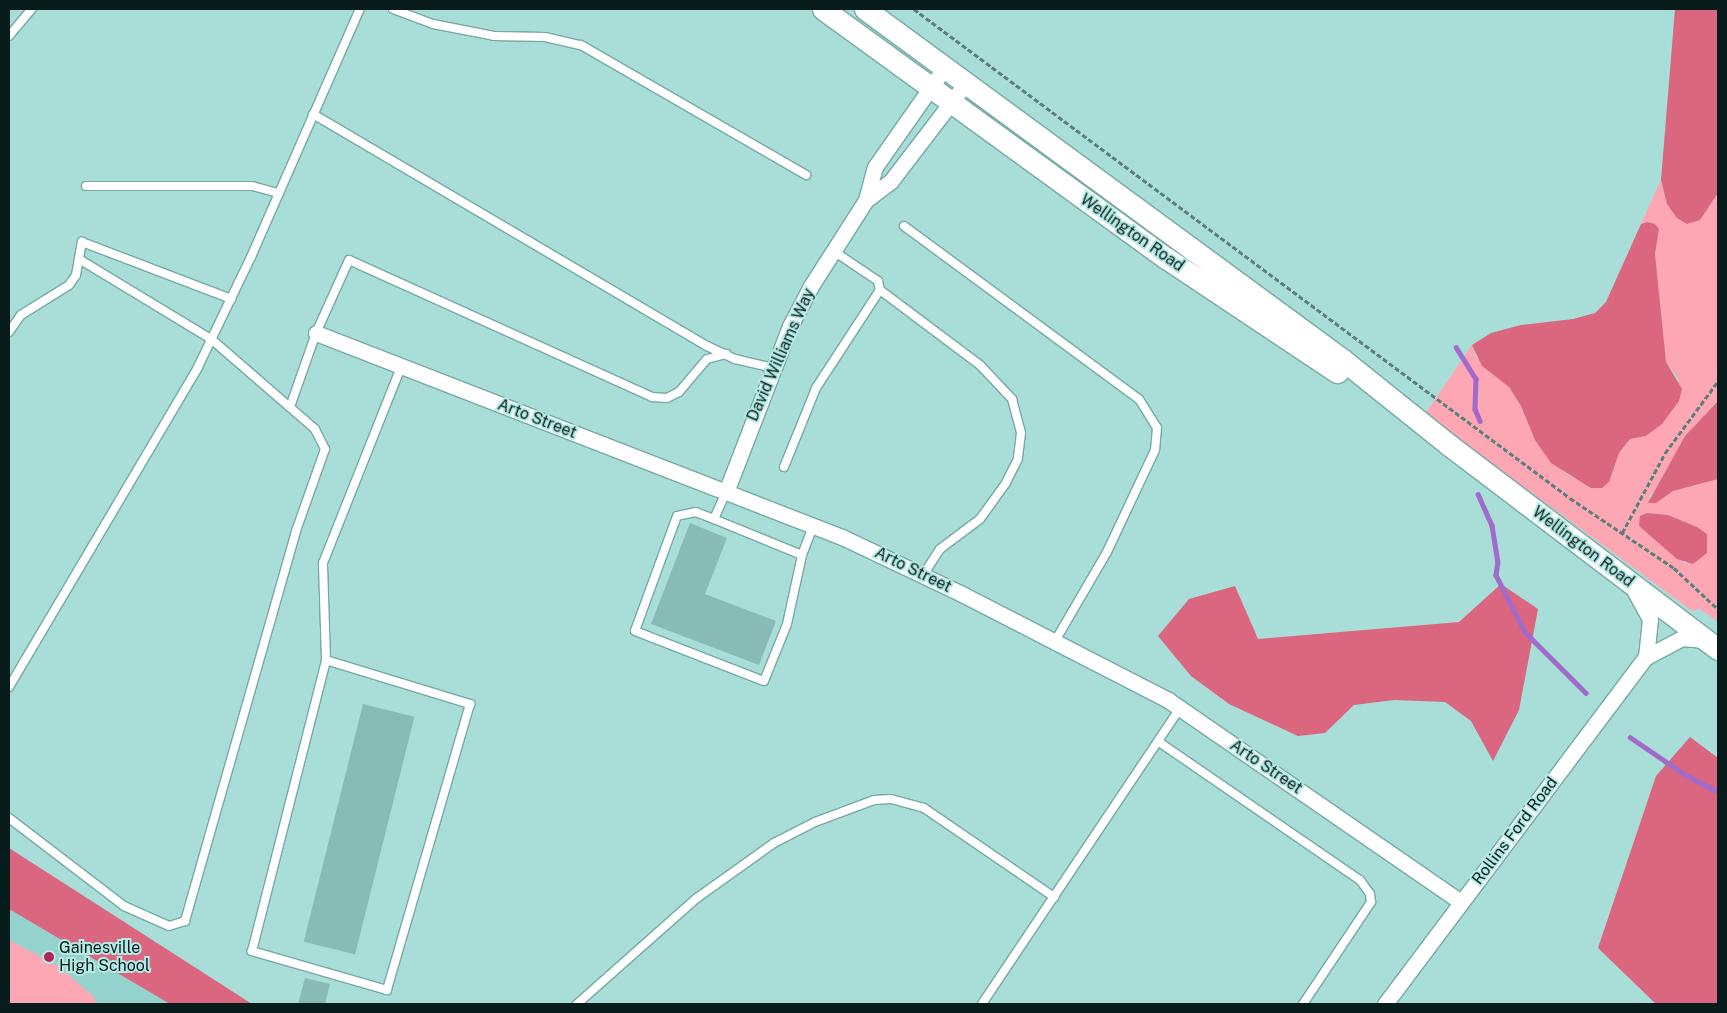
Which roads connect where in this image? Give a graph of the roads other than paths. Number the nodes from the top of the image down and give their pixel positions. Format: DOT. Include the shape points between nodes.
graph roads {
  1 [pos="32,9"];
  2 [pos="360,9"];
  3 [pos="393,9"];
  4 [pos="823,9"];
  5 [pos="864,9"];
  6 [pos="9,36"];
  7 [pos="945,67"];
  8 [pos="966,83"];
  9 [pos="931,87"];
  10 [pos="951,102"];
  11 [pos="314,114"];
  12 [pos="806,175"];
  13 [pos="86,186"];
  14 [pos="279,193"];
  15 [pos="866,200"];
  16 [pos="904,226"];
  17 [pos="832,250"];
  18 [pos="79,259"];
  19 [pos="880,290"];
  20 [pos="230,299"];
  21 [pos="9,332"];
  22 [pos="316,334"];
  23 [pos="211,339"];
  24 [pos="726,354"];
  25 [pos="401,367"];
  26 [pos="773,368"];
  27 [pos="290,407"];
  28 [pos="1449,446"];
  29 [pos="784,467"];
  30 [pos="726,492"];
  31 [pos="714,518"];
  32 [pos="813,526"];
  33 [pos="802,555"];
  34 [pos="923,575"];
  35 [pos="1627,580"];
  36 [pos="1055,640"];
  37 [pos="1713,645"];
  38 [pos="1646,657"];
  39 [pos="326,660"];
  40 [pos="9,687"];
  41 [pos="1180,708"];
  42 [pos="1159,742"];
  43 [pos="9,818"];
  44 [pos="1054,898"];
  45 [pos="1461,902"];
  46 [pos="576,1004"];
  47 [pos="982,1004"];
  48 [pos="1303,1004"];
  49 [pos="1385,1004"];
  1 -- 6 [label="lane"];
  2 -- 11 [label="lane"];
  3 -- 12 [label="lane" via="433,24 494,36 545,37 581,45"];
  4 -- 9 [label="main road, Wellington Road"];
  5 -- 7 [label="main road, Wellington Road"];
  7 -- 8 [label="main road, Wellington Road"];
  7 -- 9 [label="street, David Williams Way"];
  8 -- 10 [label="street, David Williams Way"];
  8 -- 28 [label="main road, Wellington Road" via="1343,360"];
  9 -- 10 [label="main road, Wellington Road"];
  9 -- 15 [label="street, David Williams Way" via="875,166"];
  10 -- 15 [label="street, David Williams Way" via="891,182"];
  10 -- 28 [label="main road, Wellington Road" via="1166,258"];
  11 -- 14 [label="lane"];
  11 -- 24 [label="lane"];
  13 -- 14 [label="lane" via="252,186"];
  14 -- 20 [label="lane"];
  15 -- 17 [label="street, David Williams Way"];
  16 -- 36 [label="lane" via="1139,399 1157,428 1155,450 1107,552"];
  17 -- 19 [label="lane" via="878,281"];
  17 -- 26 [label="street, David Williams Way" via="790,326"];
  18 -- 20 [label="lane" via="82,242"];
  18 -- 21 [label="lane" via="76,275 69,285 21,315"];
  18 -- 23 [label="lane"];
  19 -- 29 [label="lane" via="816,388"];
  19 -- 34 [label="lane" via="980,365 1012,399 1021,433 1018,459 1006,483 980,518 940,549"];
  20 -- 23 [label="lane"];
  22 -- 24 [label="lane" via="349,260 652,397 667,398 679,392 707,359"];
  22 -- 25 [label="street, Arto Street"];
  22 -- 27 [label="lane"];
  23 -- 27 [label="lane"];
  23 -- 40 [label="lane"];
  24 -- 26 [label="lane"];
  25 -- 30 [label="street, Arto Street"];
  25 -- 39 [label="lane" via="323,563"];
  26 -- 30 [label="street, David Williams Way"];
  27 -- 43 [label="lane" via="315,429 325,449 296,531 185,921 169,926 124,906"];
  28 -- 35 [label="main road, Wellington Road"];
  30 -- 31 [label="lane"];
  30 -- 32 [label="street, Arto Street"];
  31 -- 33 [label="lane"];
  31 -- 33 [label="lane" via="696,512 677,516 635,632 764,681 787,624"];
  32 -- 33 [label="lane"];
  32 -- 34 [label="street, Arto Street"];
  34 -- 36 [label="street, Arto Street"];
  35 -- 37 [label="main road, Wellington Road"];
  35 -- 38 [label="street" via="1649,616"];
  36 -- 41 [label="street, Arto Street"];
  37 -- 38 [label="street, Rollins Ford Road" via="1682,638"];
  38 -- 45 [label="street, Rollins Ford Road"];
  39 -- 39 [label="lane" via="252,951 387,990 470,704"];
  41 -- 42 [label="lane"];
  41 -- 45 [label="street, Arto Street"];
  42 -- 44 [label="lane"];
  42 -- 48 [label="lane" via="1360,880 1370,894 1371,902"];
  44 -- 46 [label="lane" via="924,808 891,799 874,800 815,822 774,843 697,898"];
  44 -- 47 [label="lane"];
  45 -- 49 [label="street, Rollins Ford Road"];
}
